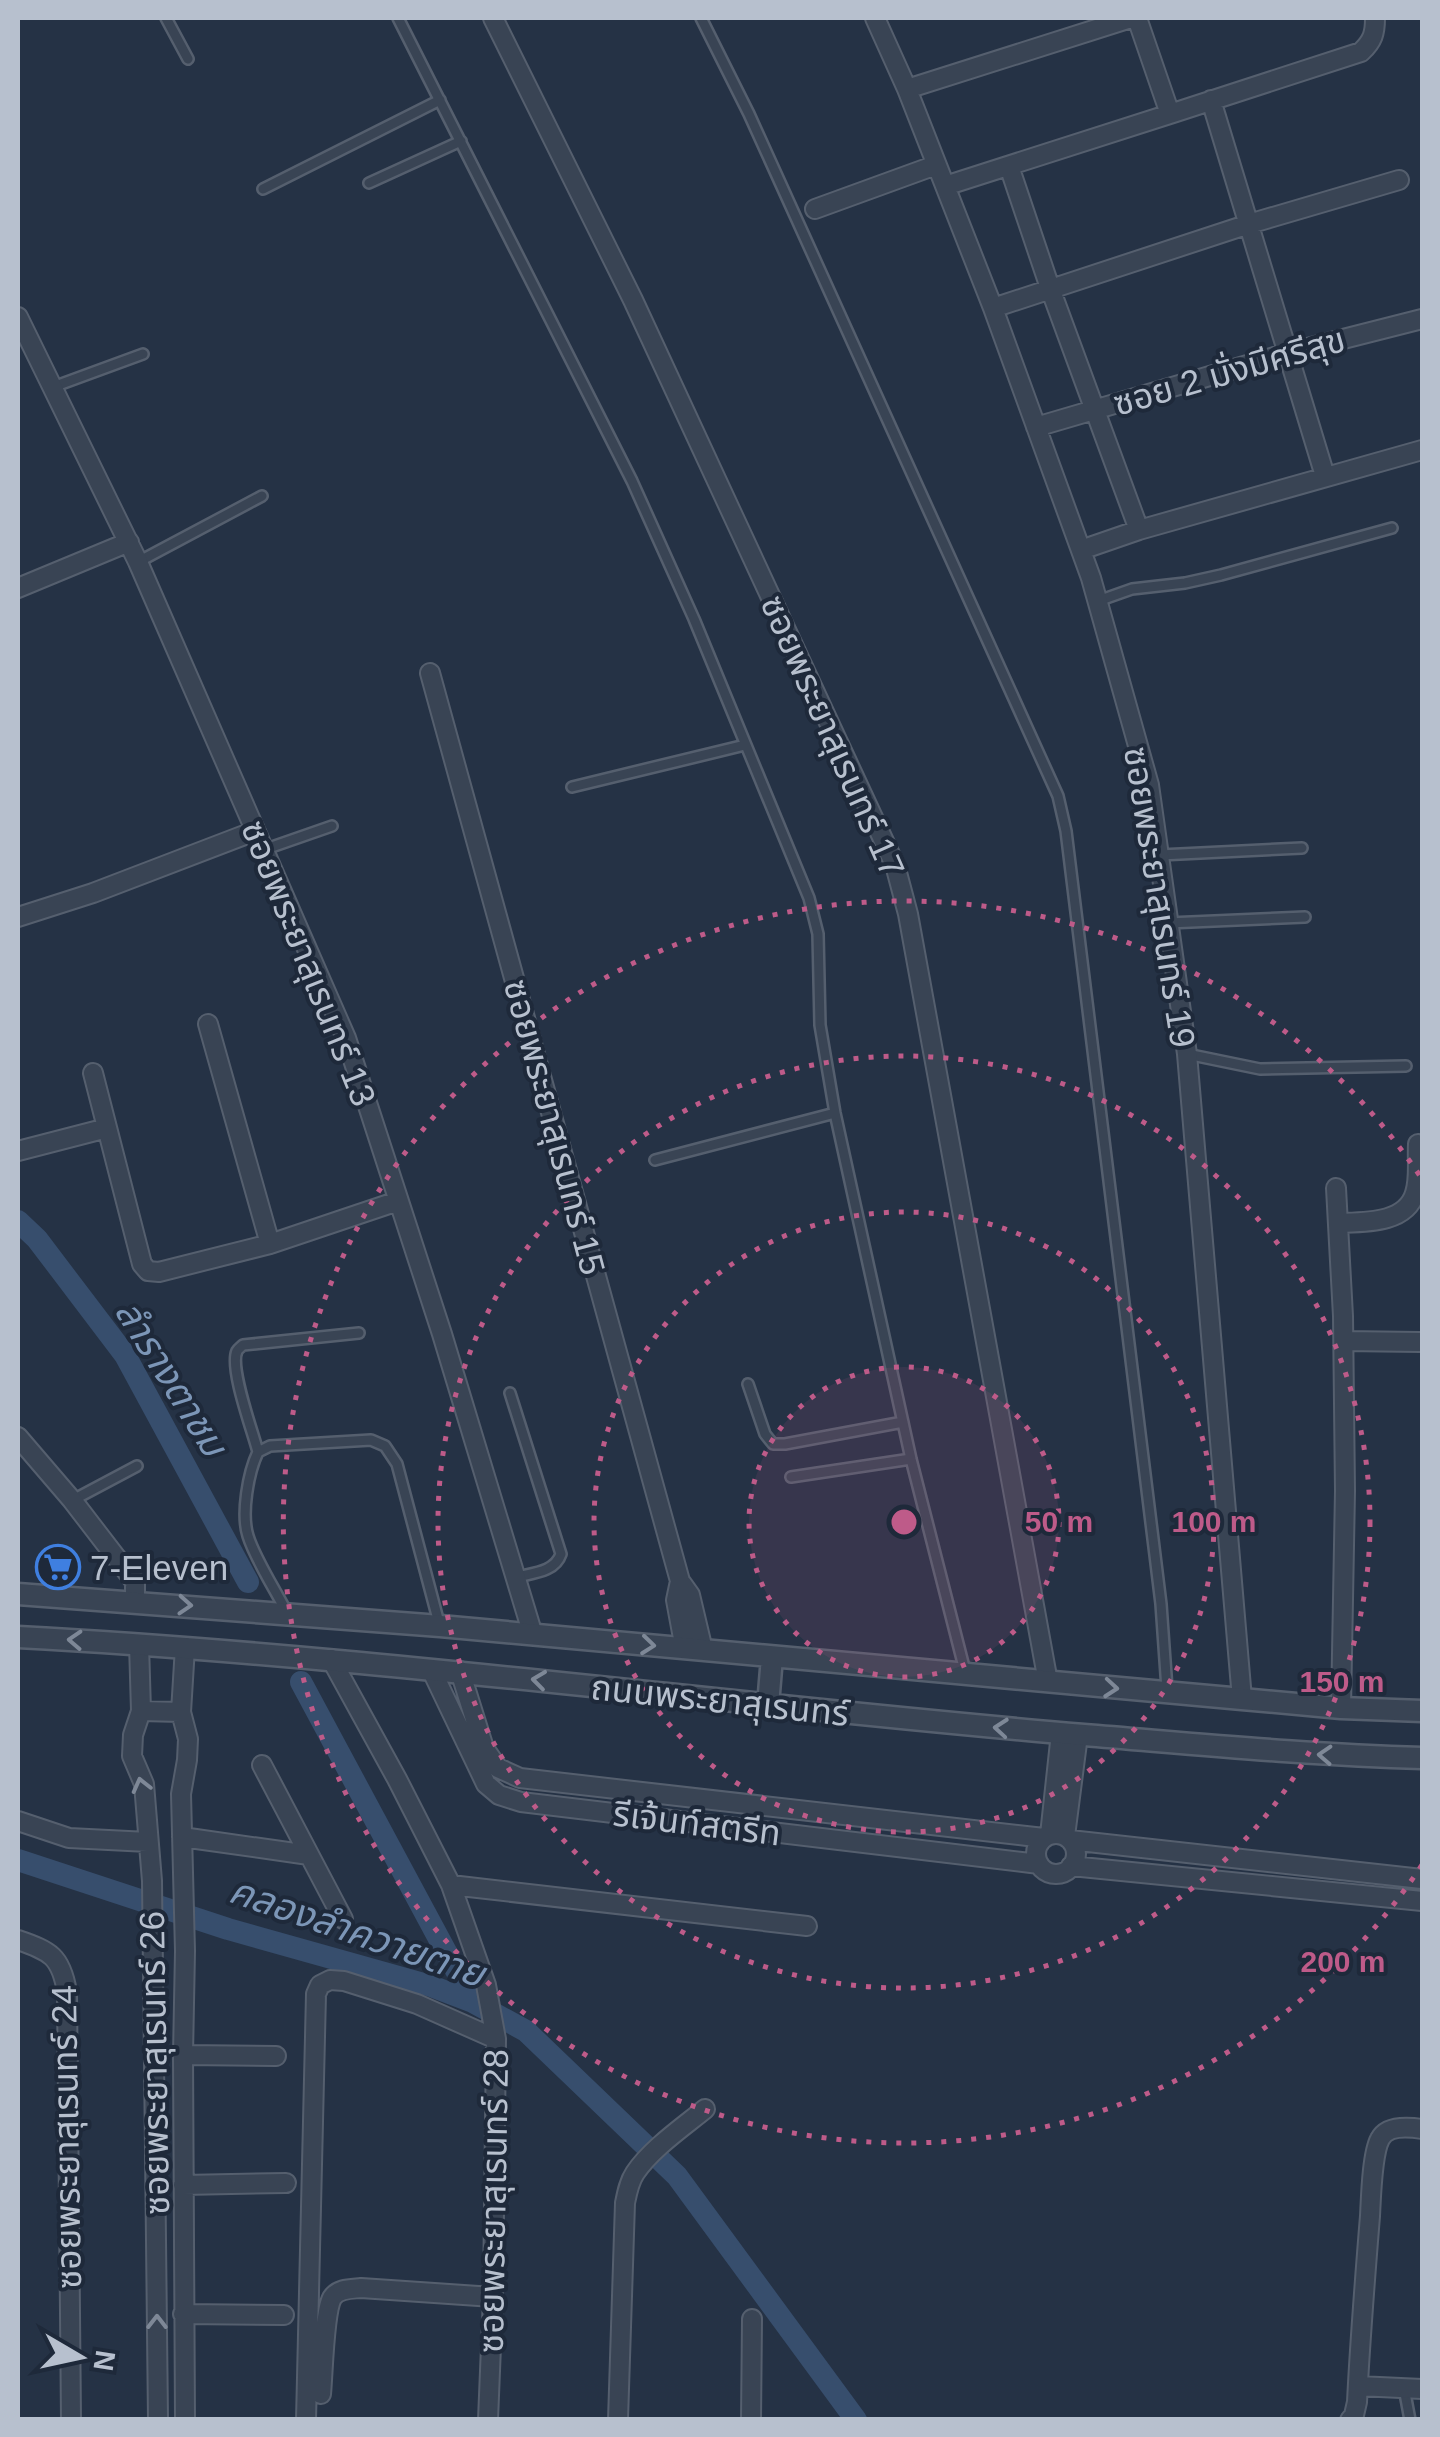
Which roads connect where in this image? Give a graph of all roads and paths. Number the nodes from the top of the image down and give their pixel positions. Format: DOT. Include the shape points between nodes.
graph roads {
  1 [pos="166,18"];
  2 [pos="398,18"];
  3 [pos="493,18"];
  4 [pos="702,18"];
  5 [pos="875,18"];
  6 [pos="1134,18"];
  7 [pos="1375,18"];
  8 [pos="188,59"];
  9 [pos="907,89"];
  10 [pos="440,100"];
  11 [pos="1211,100"];
  12 [pos="1170,114"];
  13 [pos="461,141"];
  14 [pos="936,165"];
  15 [pos="1009,166"];
  16 [pos="1398,180"];
  17 [pos="370,182"];
  18 [pos="944,186"];
  19 [pos="264,189"];
  20 [pos="815,209"];
  21 [pos="1249,224"];
  22 [pos="1050,288"];
  23 [pos="994,308"];
  24 [pos="18,318"];
  25 [pos="1422,319"];
  26 [pos="1288,353"];
  27 [pos="143,354"];
  28 [pos="53,387"];
  29 [pos="1094,409"];
  30 [pos="1036,427"];
  31 [pos="1422,450"];
  32 [pos="1325,476"];
  33 [pos="262,496"];
  34 [pos="1392,528"];
  35 [pos="1139,530"];
  36 [pos="128,542"];
  37 [pos="1081,550"];
  38 [pos="138,562"];
  39 [pos="18,588"];
  40 [pos="1098,601"];
  41 [pos="430,673"];
  42 [pos="745,746"];
  43 [pos="572,787"];
  44 [pos="332,826"];
  45 [pos="255,831"];
  46 [pos="1302,848"];
  47 [pos="263,850"];
  48 [pos="1158,856"];
  49 [pos="18,917"];
  50 [pos="1305,917"];
  51 [pos="1168,924"];
  52 [pos="208,1024"];
  53 [pos="1187,1054"];
  54 [pos="1406,1066"];
  55 [pos="93,1073"];
  56 [pos="835,1113"];
  57 [pos="107,1128"];
  58 [pos="1418,1144"];
  59 [pos="18,1151"];
  60 [pos="655,1160"];
  61 [pos="1336,1188"];
  62 [pos="398,1200"];
  63 [pos="1338,1223"];
  64 [pos="270,1244"];
  65 [pos="359,1333"];
  66 [pos="1344,1341"];
  67 [pos="1420,1342"];
  68 [pos="748,1384"];
  69 [pos="510,1393"];
  70 [pos="903,1422"];
  71 [pos="18,1436"];
  72 [pos="258,1452"];
  73 [pos="911,1460"];
  74 [pos="136,1466"];
  75 [pos="791,1478"];
  76 [pos="72,1500"];
  77 [pos="516,1578"];
  78 [pos="18,1594"];
  79 [pos="135,1602"];
  80 [pos="288,1613"];
  81 [pos="440,1626"];
  82 [pos="533,1635"];
  83 [pos="18,1637"];
  84 [pos="139,1644"];
  85 [pos="186,1647"];
  86 [pos="694,1649"];
  87 [pos="772,1656"];
  88 [pos="330,1659"];
  89 [pos="431,1669"];
  90 [pos="460,1671"];
  91 [pos="966,1674"];
  92 [pos="1048,1682"];
  93 [pos="1167,1692"];
  94 [pos="1242,1699"];
  95 [pos="768,1706"];
  96 [pos="1341,1708"];
  97 [pos="141,1711"];
  98 [pos="1422,1711"];
  99 [pos="182,1712"];
  100 [pos="1070,1734"];
  101 [pos="1422,1758"];
  102 [pos="262,1764"];
  103 [pos="18,1821"];
  104 [pos="182,1837"];
  105 [pos="1057,1837"];
  106 [pos="148,1842"];
  107 [pos="308,1855"];
  108 [pos="1039,1864"];
  109 [pos="1072,1866"];
  110 [pos="1422,1879"];
  111 [pos="450,1885"];
  112 [pos="1422,1901"];
  113 [pos="343,1919"];
  114 [pos="807,1926"];
  115 [pos="18,1940"];
  116 [pos="496,2033"];
  117 [pos="183,2055"];
  118 [pos="276,2056"];
  119 [pos="706,2109"];
  120 [pos="1422,2128"];
  121 [pos="183,2145"];
  122 [pos="156,2149"];
  123 [pos="286,2183"];
  124 [pos="183,2185"];
  125 [pos="494,2297"];
  126 [pos="183,2314"];
  127 [pos="284,2315"];
  128 [pos="752,2318"];
  129 [pos="1358,2386"];
  130 [pos="1413,2389"];
  131 [pos="321,2394"];
  132 [pos="71,2420"];
  133 [pos="158,2420"];
  134 [pos="185,2420"];
  135 [pos="306,2420"];
  136 [pos="488,2420"];
  137 [pos="618,2420"];
  138 [pos="751,2420"];
  139 [pos="1350,2420"];
  140 [pos="1410,2420"];
  1 -- 8 [label="lane"];
  2 -- 10 [label="lane"];
  3 -- 92 [label="street, ซอยพระยาสุเรนทร์ 17" via="634,300 895,865"];
  4 -- 93 [label="lane" via="1058,796"];
  5 -- 9 [label="street, ซอยพระยาสุเรนทร์ 19"];
  6 -- 9 [label="street"];
  6 -- 12 [label="street"];
  7 -- 11 [label="street" via="1362,52"];
  9 -- 14 [label="street, ซอยพระยาสุเรนทร์ 19"];
  10 -- 13 [label="lane"];
  10 -- 19 [label="lane"];
  11 -- 12 [label="street"];
  11 -- 21 [label="street"];
  12 -- 15 [label="street"];
  13 -- 17 [label="lane"];
  13 -- 42 [label="lane" via="632,481"];
  14 -- 18 [label="street, ซอยพระยาสุเรนทร์ 19"];
  14 -- 20 [label="street"];
  15 -- 18 [label="street"];
  15 -- 22 [label="street"];
  16 -- 21 [label="street"];
  18 -- 23 [label="street, ซอยพระยาสุเรนทร์ 19"];
  21 -- 22 [label="street"];
  21 -- 26 [label="street"];
  22 -- 23 [label="street"];
  22 -- 29 [label="street"];
  23 -- 30 [label="street, ซอยพระยาสุเรนทร์ 19"];
  24 -- 28 [label="street, ซอยพระยาสุเรนทร์ 13"];
  25 -- 26 [label="street, ซอย 2 มั่งมีศรีสุข"];
  26 -- 29 [label="street, ซอย 2 มั่งมีศรีสุข"];
  26 -- 32 [label="street"];
  27 -- 28 [label="lane"];
  28 -- 36 [label="street, ซอยพระยาสุเรนทร์ 13"];
  29 -- 30 [label="street, ซอย 2 มั่งมีศรีสุข"];
  29 -- 35 [label="street"];
  30 -- 37 [label="street, ซอยพระยาสุเรนทร์ 19"];
  31 -- 32 [label="street"];
  32 -- 35 [label="street"];
  33 -- 38 [label="lane"];
  34 -- 40 [label="lane"];
  35 -- 37 [label="street"];
  36 -- 38 [label="street, ซอยพระยาสุเรนทร์ 13"];
  36 -- 39 [label="street"];
  37 -- 40 [label="street, ซอยพระยาสุเรนทร์ 19"];
  38 -- 45 [label="street, ซอยพระยาสุเรนทร์ 13"];
  40 -- 48 [label="street, ซอยพระยาสุเรนทร์ 19" via="1149,785"];
  41 -- 86 [label="street, ซอยพระยาสุเรนทร์ 15"];
  42 -- 43 [label="lane"];
  42 -- 56 [label="lane" via="818,934 820,1025"];
  44 -- 47 [label="lane"];
  45 -- 47 [label="street, ซอยพระยาสุเรนทร์ 13"];
  45 -- 49 [label="street"];
  46 -- 48 [label="lane"];
  47 -- 62 [label="street, ซอยพระยาสุเรนทร์ 13" via="346,1038"];
  48 -- 51 [label="street, ซอยพระยาสุเรนทร์ 19"];
  50 -- 51 [label="lane"];
  51 -- 53 [label="street, ซอยพระยาสุเรนทร์ 19"];
  52 -- 64 [label="street"];
  53 -- 54 [label="lane" via="1260,1069"];
  53 -- 94 [label="street, ซอยพระยาสุเรนทร์ 19"];
  55 -- 57 [label="street"];
  56 -- 60 [label="lane"];
  56 -- 70 [label="lane"];
  57 -- 59 [label="street"];
  57 -- 64 [label="street" via="148,1271"];
  58 -- 63 [label="street" via="1416,1192 1408,1206 1373,1222"];
  61 -- 63 [label="street"];
  62 -- 64 [label="street"];
  62 -- 77 [label="street, ซอยพระยาสุเรนทร์ 13"];
  63 -- 66 [label="street"];
  65 -- 72 [label="lane" via="243,1345 237,1351 240,1390"];
  66 -- 67 [label="street"];
  66 -- 96 [label="street"];
  68 -- 70 [label="lane" via="773,1444"];
  69 -- 77 [label="lane" via="561,1554 550,1568"];
  70 -- 73 [label="lane"];
  71 -- 76 [label="street"];
  72 -- 80 [label="lane" via="248,1488 248,1536"];
  72 -- 81 [label="lane" via="357,1440 384,1446 396,1464"];
  73 -- 75 [label="lane"];
  73 -- 91 [label="lane"];
  74 -- 76 [label="lane"];
  76 -- 79 [label="street" via="134,1582"];
  77 -- 82 [label="street, ซอยพระยาสุเรนทร์ 13"];
  78 -- 79 [label="street, ถนนพระยาสุเรนทร์"];
  79 -- 80 [label="street, ถนนพระยาสุเรนทร์, one-way"];
  80 -- 81 [label="street, ถนนพระยาสุเรนทร์"];
  81 -- 82 [label="street, ถนนพระยาสุเรนทร์"];
  82 -- 86 [label="street, ถนนพระยาสุเรนทร์, one-way"];
  84 -- 83 [label="street, ถนนพระยาสุเรนทร์, one-way"];
  84 -- 85 [label="street, ถนนพระยาสุเรนทร์"];
  84 -- 97 [label="street, ซอยพระยาสุเรนทร์ 26"];
  85 -- 88 [label="street, ถนนพระยาสุเรนทร์"];
  85 -- 99 [label="street, ซอยพระยาสุเรนทร์ 26"];
  86 -- 87 [label="street, ถนนพระยาสุเรนทร์"];
  87 -- 91 [label="street, ถนนพระยาสุเรนทร์"];
  87 -- 95 [label="street"];
  88 -- 89 [label="street, ถนนพระยาสุเรนทร์"];
  88 -- 111 [label="street, ซอยพระยาสุเรนทร์ 28"];
  89 -- 90 [label="street, ถนนพระยาสุเรนทร์"];
  89 -- 108 [label="street, รีเจ้นท์สตรีท" via="486,1784 499,1795"];
  95 -- 90 [label="street, ถนนพระยาสุเรนทร์, one-way"];
  90 -- 105 [label="street, รีเจ้นท์สตรีท" via="484,1748 498,1768 520,1778"];
  91 -- 92 [label="street, ถนนพระยาสุเรนทร์"];
  92 -- 93 [label="street, ถนนพระยาสุเรนทร์, one-way"];
  93 -- 94 [label="street, ถนนพระยาสุเรนทร์"];
  94 -- 96 [label="street, ถนนพระยาสุเรนทร์"];
  100 -- 95 [label="street, ถนนพระยาสุเรนทร์, one-way"];
  96 -- 98 [label="street, ถนนพระยาสุเรนทร์"];
  97 -- 99 [label="street"];
  106 -- 97 [label="street, ซอยพระยาสุเรนทร์ 26, one-way" via="144,1784 132,1756"];
  99 -- 104 [label="street, ซอยพระยาสุเรนทร์ 26" via="188,1738"];
  101 -- 100 [label="street, ถนนพระยาสุเรนทร์, one-way"];
  100 -- 105 [label="street"];
  102 -- 107 [label="street"];
  103 -- 106 [label="street" via="69,1838"];
  104 -- 107 [label="street"];
  104 -- 117 [label="street, ซอยพระยาสุเรนทร์ 26"];
  105 -- 108 [label="street" via="1036,1853"];
  105 -- 109 [label="street" via="1075,1850"];
  105 -- 110 [label="street, รีเจ้นท์สตรีท"];
  106 -- 122 [label="street, ซอยพระยาสุเรนทร์ 26"];
  107 -- 113 [label="street"];
  108 -- 109 [label="street, รีเจ้นท์สตรีท" via="1054,1874"];
  109 -- 112 [label="street, รีเจ้นท์สตรีท"];
  111 -- 114 [label="street"];
  111 -- 116 [label="street, ซอยพระยาสุเรนทร์ 28"];
  115 -- 132 [label="street, ซอยพระยาสุเรนทร์ 24" via="48,1952 63,1968 66,1992"];
  116 -- 125 [label="street, ซอยพระยาสุเรนทร์ 28"];
  116 -- 135 [label="street" via="344,1981 320,1985"];
  117 -- 118 [label="street"];
  117 -- 121 [label="street, ซอยพระยาสุเรนทร์ 26"];
  119 -- 137 [label="street" via="634,2174 625,2203"];
  120 -- 129 [label="street" via="1392,2130 1379,2140"];
  121 -- 122 [label="street"];
  121 -- 124 [label="street, ซอยพระยาสุเรนทร์ 26"];
  133 -- 122 [label="street, ซอยพระยาสุเรนทร์ 26, one-way"];
  123 -- 124 [label="street"];
  124 -- 126 [label="street, ซอยพระยาสุเรนทร์ 26"];
  125 -- 131 [label="street" via="340,2290 332,2297 326,2329"];
  125 -- 136 [label="street, ซอยพระยาสุเรนทร์ 28"];
  126 -- 127 [label="street"];
  126 -- 134 [label="street, ซอยพระยาสุเรนทร์ 26"];
  128 -- 138 [label="street"];
  129 -- 130 [label="street"];
  129 -- 139 [label="street"];
  130 -- 140 [label="lane"];
}
